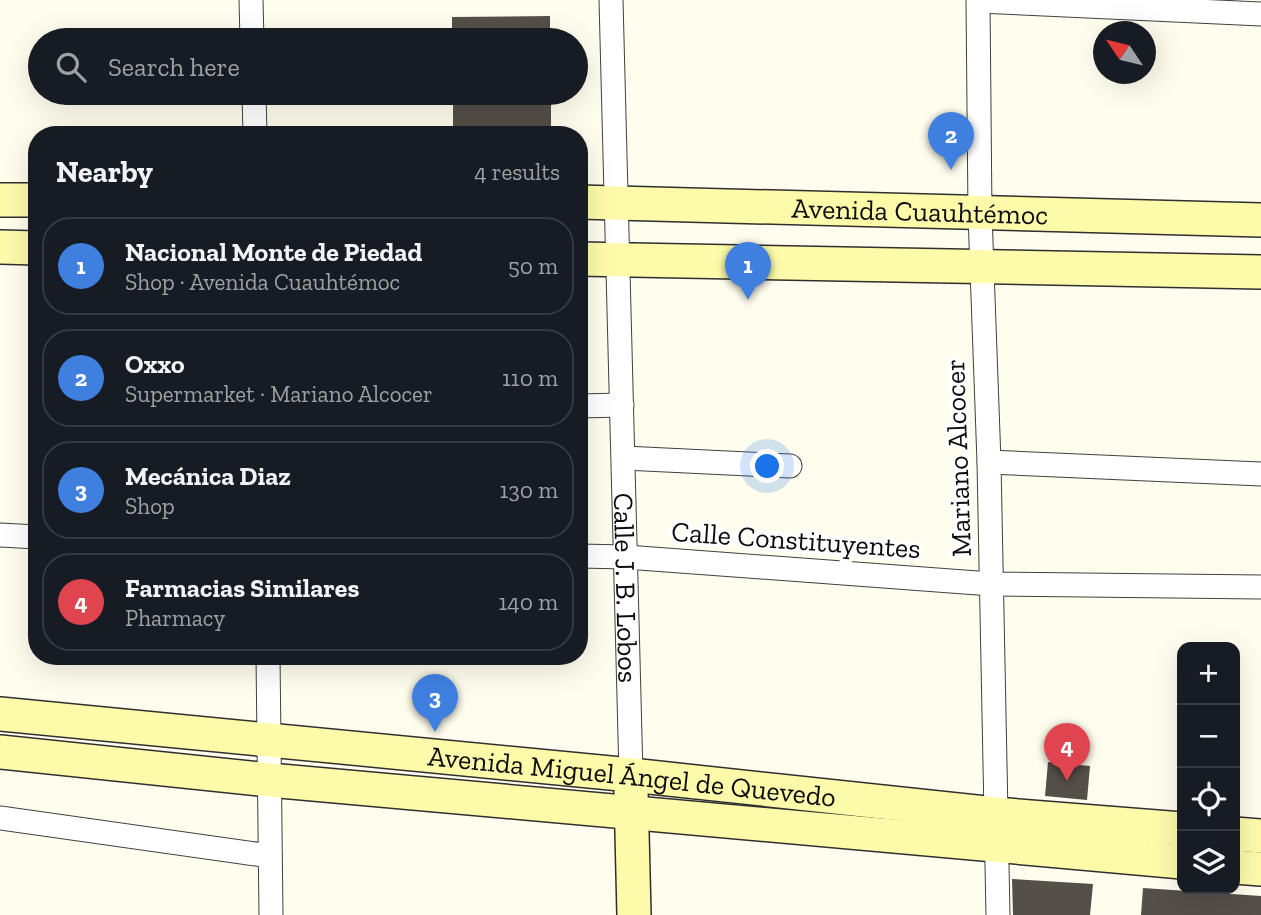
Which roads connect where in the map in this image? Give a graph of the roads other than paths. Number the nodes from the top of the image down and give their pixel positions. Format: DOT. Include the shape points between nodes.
graph roads {
  1 [pos="251,0"];
  2 [pos="611,0"];
  3 [pos="979,1"];
  4 [pos="1261,13"];
  5 [pos="252,28"];
  6 [pos="254,105"];
  7 [pos="255,126"];
  8 [pos="0,200"];
  9 [pos="28,200"];
  10 [pos="588,202"];
  11 [pos="616,202"];
  12 [pos="980,214"];
  13 [pos="1261,220"];
  14 [pos="0,247"];
  15 [pos="28,248"];
  16 [pos="588,259"];
  17 [pos="616,260"];
  18 [pos="982,265"];
  19 [pos="1261,271"];
  20 [pos="622,405"];
  21 [pos="588,406"];
  22 [pos="624,458"];
  23 [pos="989,462"];
  24 [pos="790,466"];
  25 [pos="1261,474"];
  26 [pos="0,535"];
  27 [pos="28,537"];
  28 [pos="588,556"];
  29 [pos="626,557"];
  30 [pos="991,584"];
  31 [pos="1261,587"];
  32 [pos="268,665"];
  33 [pos="0,714"];
  34 [pos="270,738"];
  35 [pos="0,752"];
  36 [pos="631,775"];
  37 [pos="270,780"];
  38 [pos="631,812"];
  39 [pos="0,818"];
  40 [pos="1177,829"];
  41 [pos="996,830"];
  42 [pos="1240,834"];
  43 [pos="1261,836"];
  44 [pos="270,856"];
  45 [pos="1177,861"];
  46 [pos="1240,867"];
  47 [pos="1261,869"];
  48 [pos="271,915"];
  49 [pos="634,915"];
  50 [pos="998,915"];
  1 -- 5 [label="street"];
  2 -- 11 [label="street"];
  3 -- 4 [label="street"];
  3 -- 12 [label="street, Mariano Alcocer"];
  6 -- 7 [label="street"];
  8 -- 9 [label="main road"];
  10 -- 11 [label="main road, Avenida Cuauhtémoc"];
  11 -- 12 [label="main road, Avenida Cuauhtémoc"];
  11 -- 17 [label="street, Calle J. B. Lobos"];
  12 -- 13 [label="main road, Avenida Cuauhtémoc"];
  12 -- 18 [label="street, Mariano Alcocer"];
  14 -- 15 [label="main road"];
  16 -- 17 [label="main road, Avenida Cuauhtémoc"];
  17 -- 18 [label="main road, Avenida Cuauhtémoc"];
  17 -- 20 [label="street, Calle J. B. Lobos"];
  18 -- 19 [label="main road, Avenida Cuauhtémoc"];
  18 -- 23 [label="street, Mariano Alcocer"];
  20 -- 21 [label="street"];
  20 -- 22 [label="street, Calle J. B. Lobos"];
  22 -- 24 [label="street"];
  22 -- 29 [label="street, Calle J. B. Lobos"];
  23 -- 25 [label="street"];
  23 -- 30 [label="street, Mariano Alcocer"];
  26 -- 27 [label="street"];
  28 -- 29 [label="street, Calle Constituyentes"];
  29 -- 30 [label="street, Calle Constituyentes"];
  29 -- 36 [label="street, Calle J. B. Lobos"];
  30 -- 31 [label="street, Calle Constituyentes"];
  30 -- 41 [label="street, Mariano Alcocer"];
  32 -- 34 [label="street"];
  33 -- 34 [label="main road, Avenida Miguel Ángel de Quevedo"];
  34 -- 36 [label="main road, Avenida Miguel Ángel de Quevedo"];
  34 -- 37 [label="street"];
  35 -- 37 [label="main road, Avenida Miguel Ángel de Quevedo"];
  36 -- 38 [label="main road, Calle J. B. Lobos"];
  36 -- 41 [label="main road, Avenida Miguel Ángel de Quevedo"];
  37 -- 38 [label="main road, Avenida Miguel Ángel de Quevedo"];
  37 -- 44 [label="street"];
  38 -- 41 [label="main road, Avenida Miguel Ángel de Quevedo"];
  38 -- 49 [label="main road, Calle J. B. Lobos"];
  39 -- 44 [label="street"];
  40 -- 41 [label="main road, Avenida Miguel Ángel de Quevedo"];
  41 -- 45 [label="main road, Avenida Miguel Ángel de Quevedo"];
  41 -- 50 [label="street, Mariano Alcocer"];
  42 -- 43 [label="main road"];
  44 -- 48 [label="street"];
  46 -- 47 [label="main road"];
}
